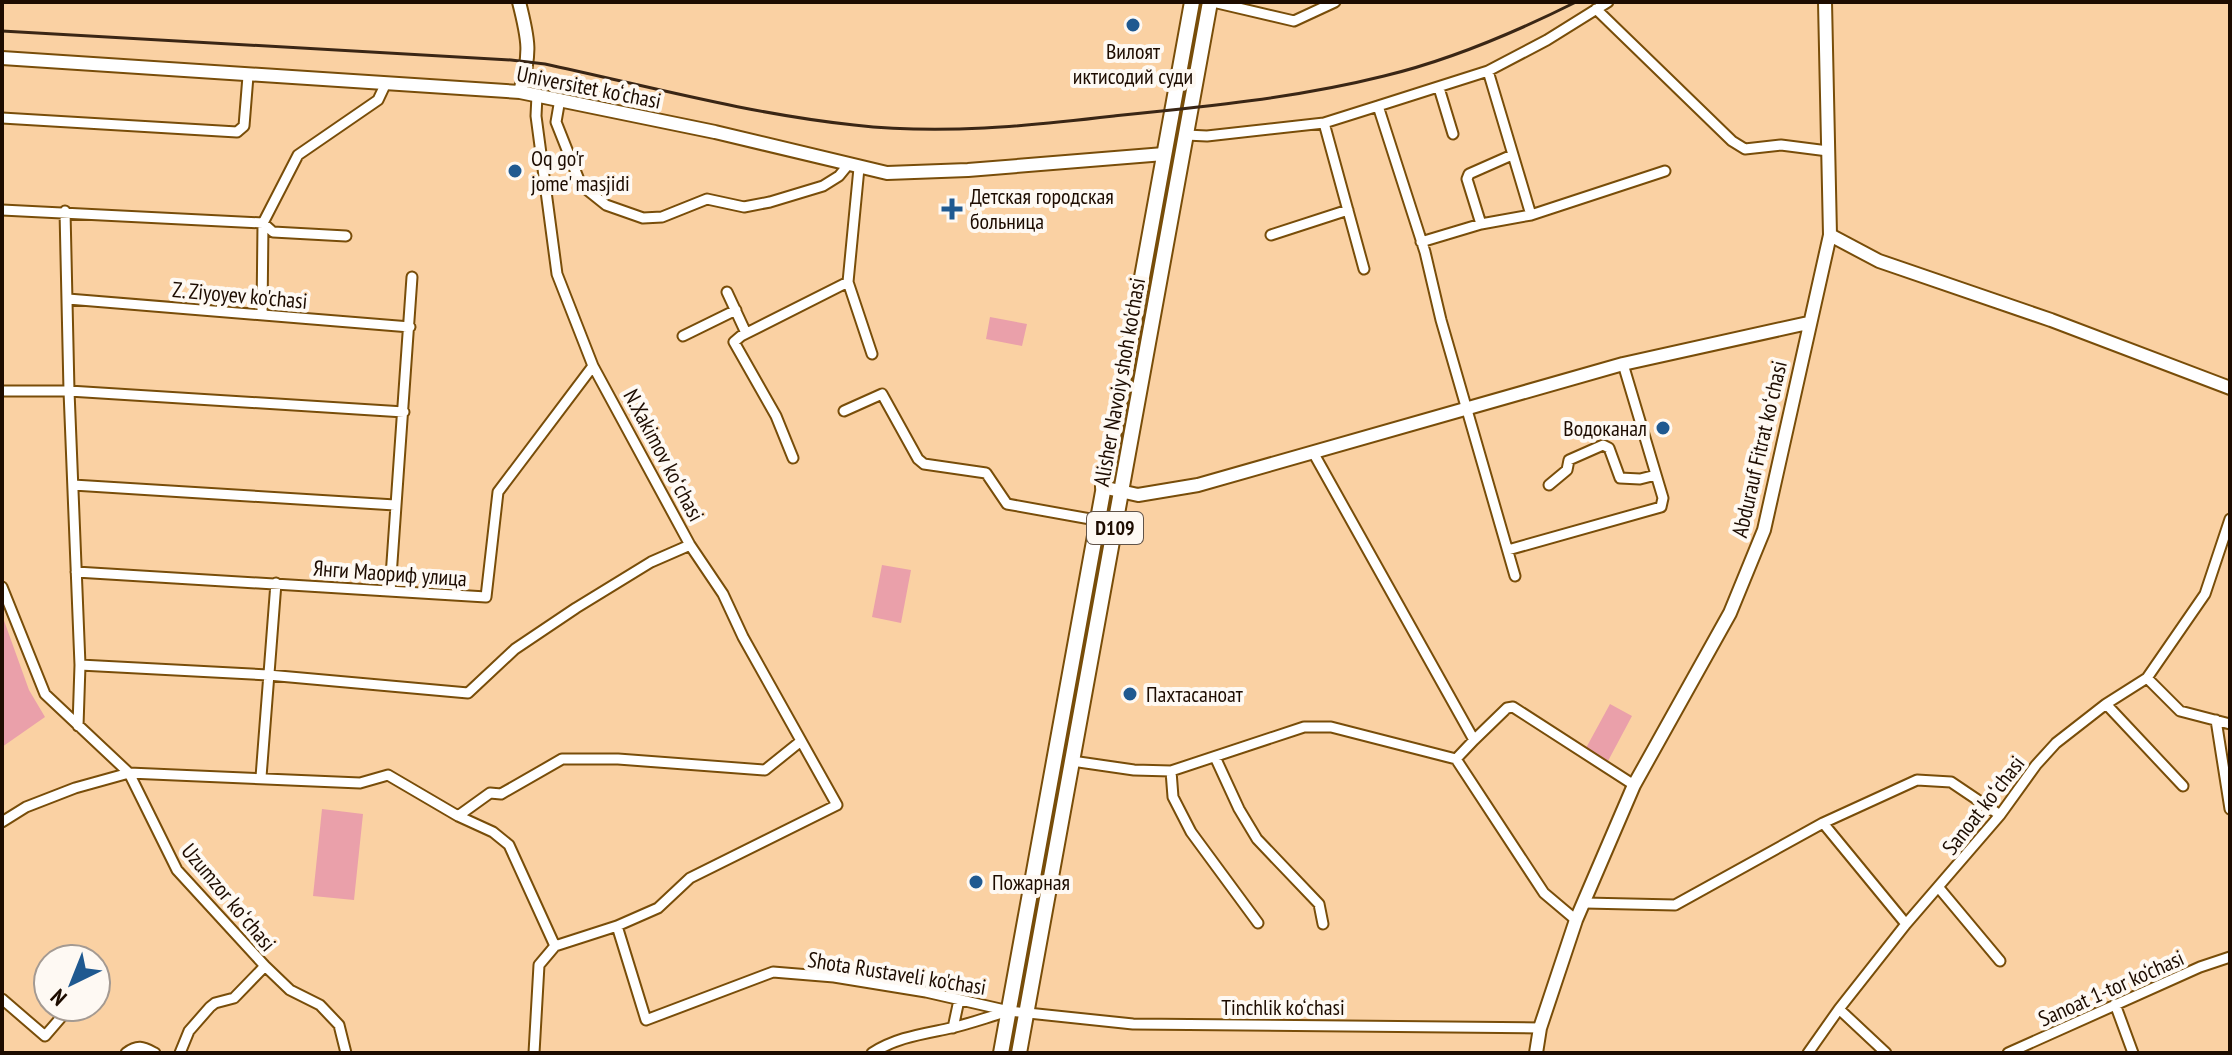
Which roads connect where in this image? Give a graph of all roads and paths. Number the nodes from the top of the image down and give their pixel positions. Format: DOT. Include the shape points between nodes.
graph roads {
  1 [pos="519,2"];
  2 [pos="1192,2"];
  3 [pos="1212,2"];
  4 [pos="1335,2"];
  5 [pos="1608,2"];
  6 [pos="1825,2"];
  7 [pos="1596,9"];
  8 [pos="2,58"];
  9 [pos="1488,71"];
  10 [pos="248,76"];
  11 [pos="386,83"];
  12 [pos="1439,88"];
  13 [pos="520,92"];
  14 [pos="537,95"];
  15 [pos="560,99"];
  16 [pos="1378,106"];
  17 [pos="2,118"];
  18 [pos="1324,123"];
  19 [pos="1453,134"];
  20 [pos="1186,135"];
  21 [pos="1828,151"];
  22 [pos="1164,154"];
  23 [pos="1512,155"];
  24 [pos="854,166"];
  25 [pos="1665,171"];
  26 [pos="2,210"];
  27 [pos="1348,210"];
  28 [pos="65,211"];
  29 [pos="1531,215"];
  30 [pos="263,223"];
  31 [pos="1481,224"];
  32 [pos="1271,235"];
  33 [pos="1830,235"];
  34 [pos="346,236"];
  35 [pos="1421,242"];
  36 [pos="1364,269"];
  37 [pos="412,277"];
  38 [pos="848,282"];
  39 [pos="727,292"];
  40 [pos="68,299"];
  41 [pos="736,310"];
  42 [pos="262,315"];
  43 [pos="1808,323"];
  44 [pos="410,327"];
  45 [pos="746,333"];
  46 [pos="683,336"];
  47 [pos="872,354"];
  48 [pos="1623,364"];
  49 [pos="593,366"];
  50 [pos="1125,366"];
  51 [pos="1144,370"];
  52 [pos="2230,388"];
  53 [pos="2,391"];
  54 [pos="69,391"];
  55 [pos="1468,407"];
  56 [pos="844,411"];
  57 [pos="404,412"];
  58 [pos="1314,454"];
  59 [pos="793,458"];
  60 [pos="1656,475"];
  61 [pos="73,485"];
  62 [pos="1549,485"];
  63 [pos="1102,487"];
  64 [pos="1122,490"];
  65 [pos="395,505"];
  66 [pos="2230,519"];
  67 [pos="1096,520"];
  68 [pos="690,545"];
  69 [pos="1508,550"];
  70 [pos="76,572"];
  71 [pos="1515,576"];
  72 [pos="276,583"];
  73 [pos="2,587"];
  74 [pos="390,591"];
  75 [pos="80,665"];
  76 [pos="268,675"];
  77 [pos="2147,678"];
  78 [pos="1066,691"];
  79 [pos="1084,695"];
  80 [pos="2106,704"];
  81 [pos="2216,720"];
  82 [pos="2230,724"];
  83 [pos="78,726"];
  84 [pos="1474,740"];
  85 [pos="801,741"];
  86 [pos="1215,757"];
  87 [pos="1456,759"];
  88 [pos="1072,761"];
  89 [pos="1171,771"];
  90 [pos="129,773"];
  91 [pos="261,777"];
  92 [pos="1634,785"];
  93 [pos="2183,786"];
  94 [pos="2230,809"];
  95 [pos="2000,815"];
  96 [pos="458,816"];
  97 [pos="2,822"];
  98 [pos="1823,823"];
  99 [pos="1031,880"];
  100 [pos="1050,884"];
  101 [pos="1939,888"];
  102 [pos="1585,903"];
  103 [pos="1026,907"];
  104 [pos="1045,910"];
  105 [pos="1576,920"];
  106 [pos="1258,923"];
  107 [pos="1323,924"];
  108 [pos="1906,924"];
  109 [pos="617,926"];
  110 [pos="555,946"];
  111 [pos="2230,957"];
  112 [pos="2000,961"];
  113 [pos="265,966"];
  114 [pos="2,999"];
  115 [pos="959,1000"];
  116 [pos="2115,1004"];
  117 [pos="1839,1009"];
  118 [pos="1009,1011"];
  119 [pos="1026,1013"];
  120 [pos="56,1023"];
  121 [pos="953,1028"];
  122 [pos="1540,1028"];
  123 [pos="126,1053"];
  124 [pos="155,1053"];
  125 [pos="180,1053"];
  126 [pos="346,1053"];
  127 [pos="534,1053"];
  128 [pos="872,1053"];
  129 [pos="1001,1053"];
  130 [pos="1019,1053"];
  131 [pos="1536,1053"];
  132 [pos="1808,1053"];
  133 [pos="1886,1053"];
  134 [pos="2008,1053"];
  135 [pos="2133,1053"];
  1 -- 13 [label="main road" via="529,38"];
  2 -- 22 [label="main road, Alisher Navoiy shoh ko'chasi / D109"];
  3 -- 4 [label="street" via="1294,21"];
  3 -- 20 [label="main road, Alisher Navoiy shoh ko'chasi / D109"];
  5 -- 7 [label="street"];
  6 -- 21 [label="main road, Abdurauf Fitrat koʻchasi"];
  7 -- 9 [label="street"];
  7 -- 21 [label="street" via="1745,149 1781,145"];
  8 -- 10 [label="main road, Universitet kо‘chasi"];
  9 -- 12 [label="street"];
  9 -- 23 [label="street"];
  10 -- 11 [label="main road, Universitet kо‘chasi"];
  10 -- 17 [label="street" via="244,126 237,132"];
  11 -- 13 [label="main road, Universitet kо‘chasi"];
  11 -- 30 [label="street" via="378,100 298,155"];
  12 -- 16 [label="street"];
  12 -- 19 [label="street"];
  13 -- 14 [label="main road, Universitet kо‘chasi"];
  14 -- 15 [label="main road, Universitet kо‘chasi"];
  14 -- 49 [label="street, N.Xakimov koʻchasi" via="557,274"];
  15 -- 24 [label="main road, Universitet kо‘chasi"];
  15 -- 24 [label="street" via="556,122 581,185 606,205 643,218 662,217 707,199 744,207 770,202 823,186"];
  16 -- 18 [label="street"];
  16 -- 35 [label="street"];
  18 -- 20 [label="street"];
  18 -- 27 [label="street"];
  20 -- 51 [label="main road, Alisher Navoiy shoh ko'chasi / D109"];
  21 -- 33 [label="main road, Abdurauf Fitrat koʻchasi"];
  22 -- 24 [label="main road, Universitet kо‘chasi" via="968,170 887,173"];
  22 -- 50 [label="main road, Alisher Navoiy shoh ko'chasi / D109"];
  23 -- 29 [label="street"];
  23 -- 31 [label="street" via="1469,174"];
  24 -- 38 [label="street"];
  25 -- 29 [label="street"];
  26 -- 28 [label="street"];
  27 -- 32 [label="street"];
  27 -- 36 [label="street"];
  28 -- 30 [label="street"];
  28 -- 40 [label="street"];
  29 -- 31 [label="street"];
  30 -- 34 [label="street" via="273,232"];
  30 -- 42 [label="street"];
  31 -- 35 [label="street"];
  33 -- 43 [label="main road, Abdurauf Fitrat koʻchasi"];
  33 -- 52 [label="main road" via="1879,261"];
  35 -- 55 [label="street"];
  37 -- 44 [label="street"];
  38 -- 45 [label="street"];
  38 -- 47 [label="street"];
  39 -- 41 [label="street"];
  40 -- 42 [label="street, Z. Ziyoyev ko'chasi"];
  40 -- 54 [label="street"];
  41 -- 45 [label="street"];
  41 -- 46 [label="street"];
  42 -- 44 [label="street, Z. Ziyoyev ko'chasi"];
  43 -- 48 [label="main road"];
  43 -- 92 [label="main road, Abdurauf Fitrat koʻchasi" via="1764,530 1748,573"];
  44 -- 57 [label="street"];
  45 -- 59 [label="street" via="734,342 736,350 776,416"];
  48 -- 55 [label="main road"];
  48 -- 60 [label="street"];
  49 -- 68 [label="street, N.Xakimov koʻchasi"];
  49 -- 74 [label="street, Янги Маориф улица" via="498,492 486,597"];
  50 -- 51 [label="main road"];
  50 -- 63 [label="main road, Alisher Navoiy shoh ko'chasi / D109"];
  51 -- 64 [label="main road, Alisher Navoiy shoh ko'chasi / D109"];
  53 -- 54 [label="street"];
  54 -- 57 [label="street"];
  54 -- 61 [label="street"];
  55 -- 58 [label="main road"];
  55 -- 69 [label="street"];
  56 -- 67 [label="street" via="882,394 924,464 986,473 1007,504"];
  57 -- 65 [label="street"];
  58 -- 64 [label="main road" via="1198,485 1138,495"];
  58 -- 84 [label="street"];
  60 -- 62 [label="street" via="1620,478 1603,445 1569,460 1567,470"];
  60 -- 69 [label="street" via="1661,507"];
  61 -- 65 [label="street"];
  61 -- 70 [label="street"];
  63 -- 64 [label="main road"];
  63 -- 67 [label="main road, Alisher Navoiy shoh ko'chasi / D109"];
  64 -- 79 [label="main road, Alisher Navoiy shoh ko'chasi / D109"];
  65 -- 74 [label="street"];
  66 -- 77 [label="street" via="2205,594"];
  67 -- 78 [label="main road, Alisher Navoiy shoh ko'chasi / D109"];
  68 -- 76 [label="street" via="576,608 515,649 468,693"];
  68 -- 85 [label="street, N.Xakimov koʻchasi" via="723,594"];
  69 -- 71 [label="street"];
  70 -- 72 [label="street, Янги Маориф улица"];
  70 -- 75 [label="street"];
  72 -- 74 [label="street, Янги Маориф улица"];
  72 -- 76 [label="street"];
  73 -- 83 [label="street, Uzumzor koʻchasi" via="41,689"];
  75 -- 76 [label="street"];
  75 -- 83 [label="street"];
  76 -- 91 [label="street"];
  77 -- 80 [label="street, Sanoat koʻchasi"];
  77 -- 81 [label="street" via="2180,711"];
  78 -- 79 [label="main road"];
  78 -- 99 [label="main road, Alisher Navoiy shoh ko'chasi / D109"];
  79 -- 88 [label="main road, Alisher Navoiy shoh ko'chasi / D109"];
  80 -- 93 [label="street"];
  80 -- 95 [label="street, Sanoat koʻchasi" via="2056,743"];
  81 -- 82 [label="street"];
  81 -- 94 [label="street"];
  83 -- 90 [label="street, Uzumzor koʻchasi"];
  84 -- 87 [label="street"];
  84 -- 92 [label="street" via="1513,707"];
  85 -- 96 [label="street" via="765,770 562,759 501,794 490,793"];
  85 -- 109 [label="street, N.Xakimov koʻchasi" via="837,805 690,878 658,908"];
  86 -- 87 [label="street" via="1304,727 1331,727"];
  86 -- 89 [label="street"];
  86 -- 107 [label="street" via="1257,839 1319,904"];
  87 -- 105 [label="street" via="1544,893"];
  88 -- 89 [label="street"];
  88 -- 100 [label="main road, Alisher Navoiy shoh ko'chasi / D109"];
  89 -- 106 [label="street" via="1173,797 1191,832"];
  90 -- 91 [label="street"];
  90 -- 97 [label="street" via="38,802"];
  90 -- 113 [label="street, Uzumzor koʻchasi" via="177,870"];
  91 -- 96 [label="street" via="360,783 388,775"];
  92 -- 102 [label="main road, Abdurauf Fitrat koʻchasi"];
  95 -- 98 [label="street" via="1951,782 1917,780"];
  95 -- 101 [label="street, Sanoat koʻchasi"];
  96 -- 110 [label="street" via="509,845"];
  98 -- 102 [label="street" via="1675,905"];
  98 -- 108 [label="street"];
  99 -- 100 [label="main road"];
  99 -- 103 [label="main road, Alisher Navoiy shoh ko'chasi / D109"];
  100 -- 104 [label="main road, Alisher Navoiy shoh ko'chasi / D109"];
  101 -- 108 [label="street, Sanoat koʻchasi"];
  101 -- 112 [label="street"];
  102 -- 105 [label="main road, Abdurauf Fitrat koʻchasi"];
  103 -- 104 [label="main road"];
  103 -- 118 [label="main road, Alisher Navoiy shoh ko'chasi / D109"];
  104 -- 119 [label="main road, Alisher Navoiy shoh ko'chasi / D109"];
  105 -- 122 [label="main road, Abdurauf Fitrat koʻchasi"];
  108 -- 117 [label="street, Sanoat koʻchasi"];
  109 -- 110 [label="street"];
  109 -- 115 [label="street, Shota Rustaveli ko'chasi" via="646,1020 773,972 834,977"];
  110 -- 127 [label="street" via="539,965"];
  111 -- 116 [label="street, Sanoat 1-tor ko‘chasi"];
  113 -- 125 [label="street" via="234,998 210,1007 189,1031"];
  113 -- 126 [label="street, Uzumzor koʻchasi" via="339,1025"];
  114 -- 120 [label="street" via="45,1036"];
  115 -- 118 [label="street, Shota Rustaveli ko'chasi"];
  115 -- 121 [label="street"];
  116 -- 134 [label="street, Sanoat 1-tor ko‘chasi"];
  116 -- 135 [label="street"];
  117 -- 132 [label="street, Sanoat koʻchasi"];
  117 -- 133 [label="street"];
  118 -- 119 [label="street, Shota Rustaveli ko'chasi"];
  118 -- 121 [label="street"];
  118 -- 129 [label="main road, Alisher Navoiy shoh ko'chasi / D109"];
  119 -- 122 [label="street, Tinchlik kо‘chasi" via="1133,1024"];
  119 -- 130 [label="main road, Alisher Navoiy shoh ko'chasi / D109"];
  121 -- 128 [label="street" via="915,1034"];
  122 -- 131 [label="main road, Abdurauf Fitrat koʻchasi"];
  123 -- 124 [label="street" via="141,1046"];
}
